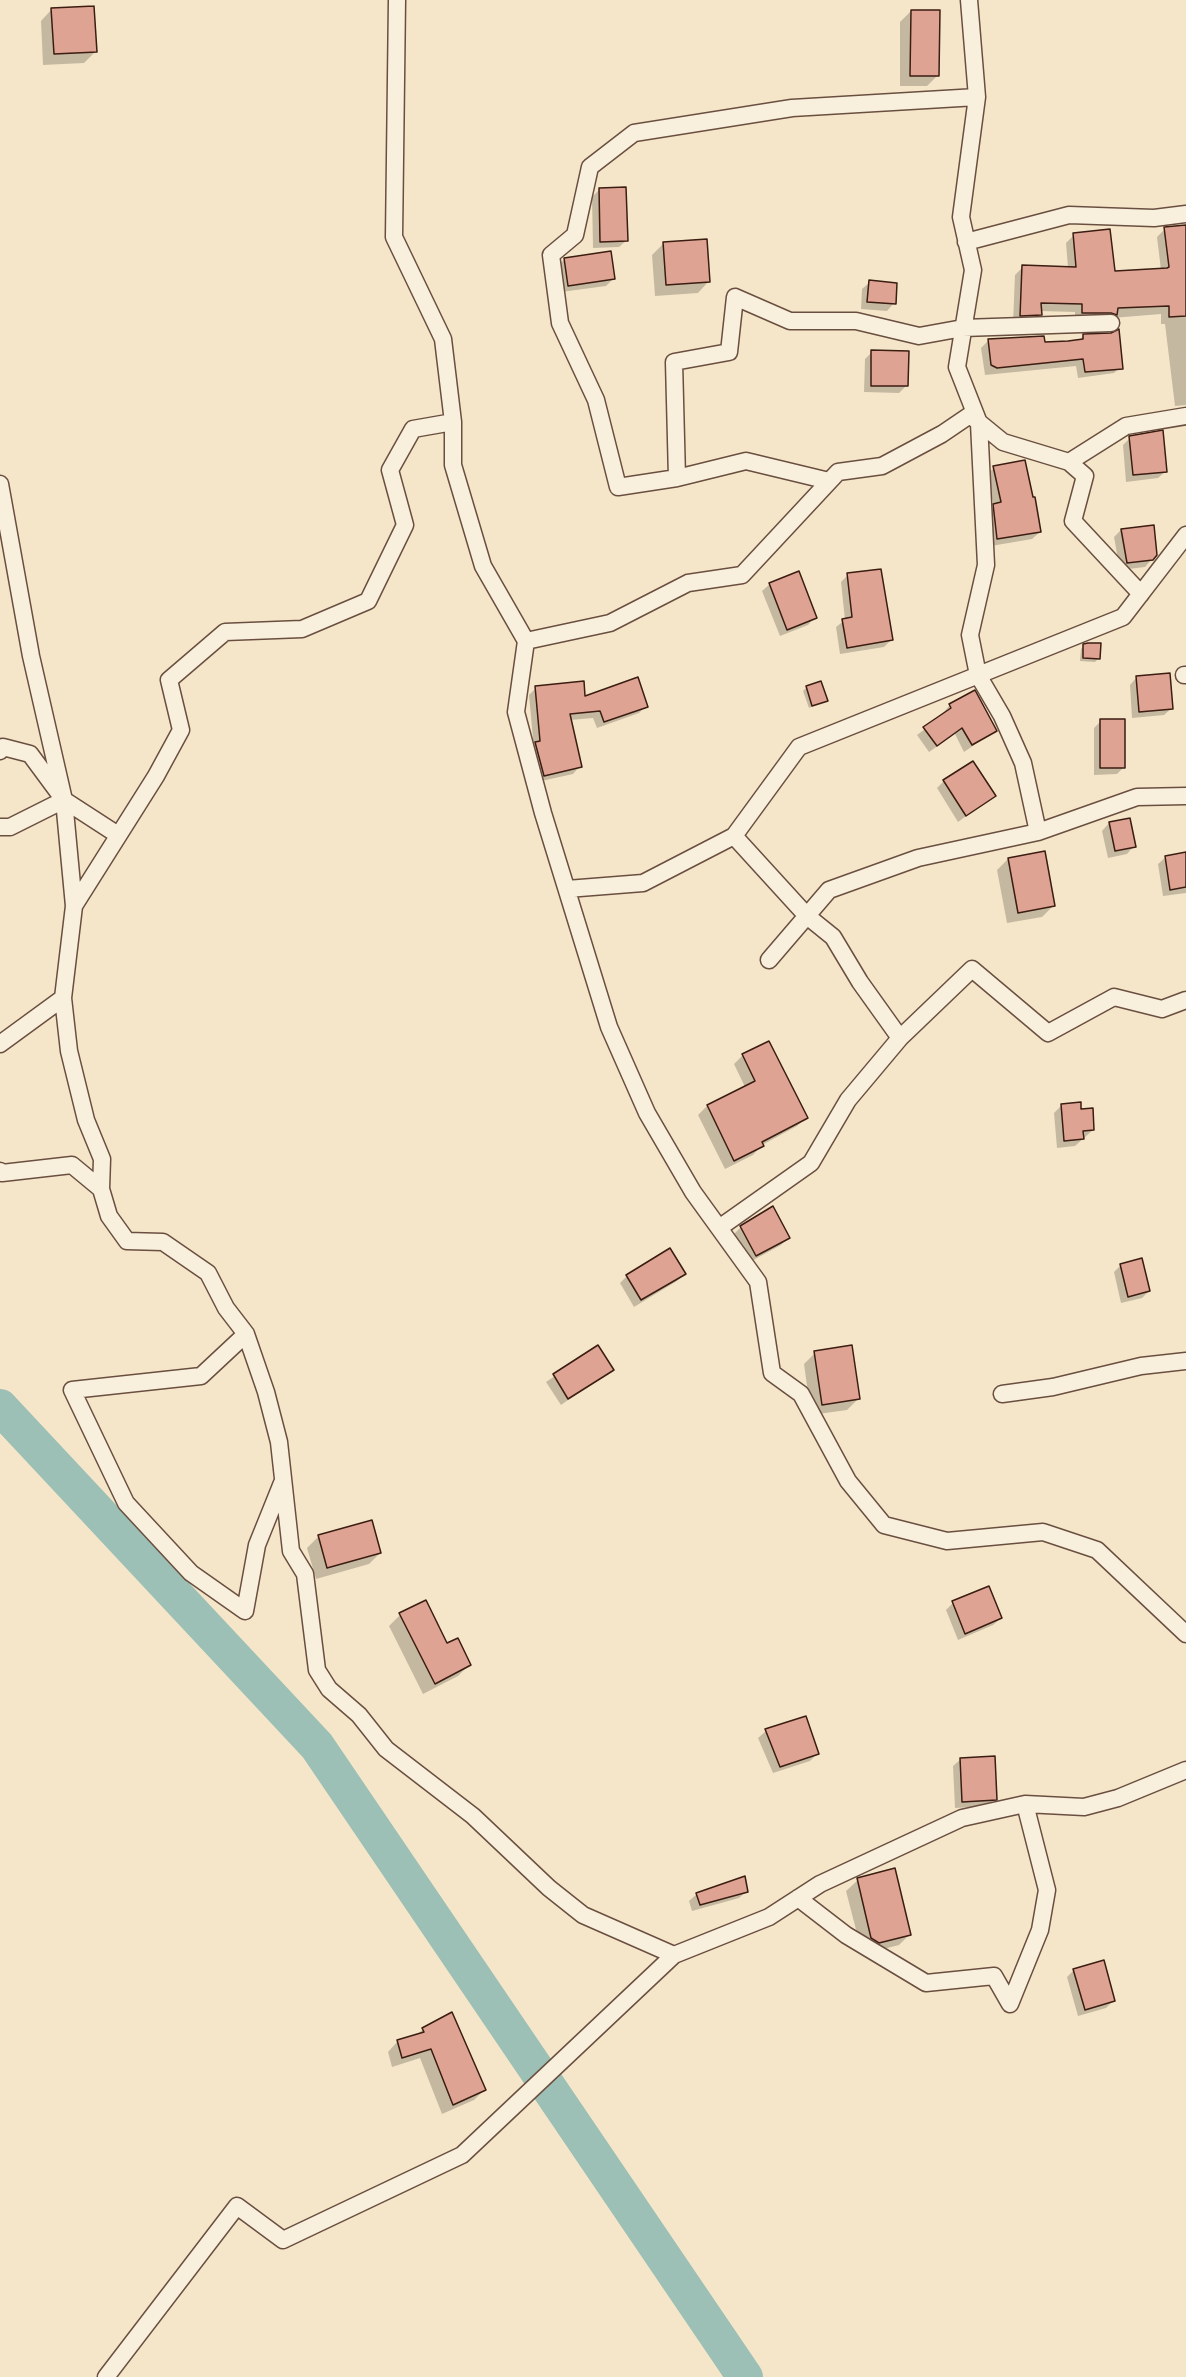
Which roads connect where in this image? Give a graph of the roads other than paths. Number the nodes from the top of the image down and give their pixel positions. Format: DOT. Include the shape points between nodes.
graph roads {
  1 [pos="397,0"];
  2 [pos="969,0"];
  3 [pos="977,97"];
  4 [pos="1186,214"];
  5 [pos="966,242"];
  6 [pos="1111,323"];
  7 [pos="963,328"];
  8 [pos="1186,416"];
  9 [pos="453,422"];
  10 [pos="980,423"];
  11 [pos="1069,462"];
  12 [pos="677,478"];
  13 [pos="829,481"];
  14 [pos="0,484"];
  15 [pos="1186,535"];
  16 [pos="1141,594"];
  17 [pos="526,640"];
  18 [pos="978,675"];
  19 [pos="0,751"];
  20 [pos="1186,796"];
  21 [pos="64,800"];
  22 [pos="0,827"];
  23 [pos="1038,832"];
  24 [pos="118,835"];
  25 [pos="734,836"];
  26 [pos="567,889"];
  27 [pos="74,906"];
  28 [pos="807,916"];
  29 [pos="769,960"];
  30 [pos="63,998"];
  31 [pos="1186,1000"];
  32 [pos="900,1038"];
  33 [pos="0,1044"];
  34 [pos="0,1171"];
  35 [pos="101,1190"];
  36 [pos="719,1228"];
  37 [pos="246,1334"];
  38 [pos="1186,1361"];
  39 [pos="1002,1394"];
  40 [pos="283,1481"];
  41 [pos="1186,1634"];
  42 [pos="1186,1770"];
  43 [pos="1025,1804"];
  44 [pos="798,1898"];
  45 [pos="674,1955"];
  46 [pos="106,2377"];
  1 -- 9 [label="street" via="394,237 443,339"];
  2 -- 3 [label="street"];
  3 -- 5 [label="street" via="960,217"];
  3 -- 12 [label="street" via="792,108 634,133 590,167 575,235 550,255 560,323 596,400 618,487"];
  4 -- 5 [label="street" via="1154,218 1070,215"];
  5 -- 7 [label="street" via="973,270"];
  6 -- 7 [label="street"];
  7 -- 10 [label="street" via="957,367"];
  7 -- 12 [label="street" via="918,336 856,321 790,321 735,297 729,352 674,362"];
  8 -- 11 [label="street" via="1126,426"];
  9 -- 17 [label="street" via="453,465 483,566"];
  9 -- 24 [label="street" via="413,429 390,470 405,525 368,601 302,629 225,632 169,680 181,730"];
  10 -- 11 [label="street" via="1003,442"];
  10 -- 13 [label="street" via="970,415 882,466 838,472"];
  10 -- 18 [label="street" via="986,565 970,635"];
  11 -- 16 [label="street" via="1085,476 1073,521"];
  12 -- 13 [label="street" via="746,461"];
  13 -- 17 [label="street" via="742,575 688,583 610,623"];
  14 -- 21 [label="street" via="31,656"];
  15 -- 16 [label="street"];
  16 -- 18 [label="street" via="1123,617"];
  17 -- 26 [label="street" via="516,712"];
  18 -- 23 [label="street" via="1023,763"];
  18 -- 25 [label="street" via="799,747"];
  19 -- 21 [label="street" via="3,747 30,754"];
  20 -- 23 [label="street" via="1137,797"];
  21 -- 22 [label="street" via="10,827"];
  21 -- 24 [label="street"];
  21 -- 27 [label="street"];
  23 -- 28 [label="street" via="918,858 840,886 829,890"];
  24 -- 27 [label="street"];
  25 -- 26 [label="street" via="643,883"];
  25 -- 28 [label="street"];
  26 -- 36 [label="street" via="609,1027 643,1102 693,1192"];
  27 -- 30 [label="street"];
  28 -- 29 [label="street"];
  28 -- 32 [label="street" via="833,937"];
  30 -- 33 [label="street"];
  30 -- 35 [label="street" via="72,1062 86,1120 102,1159"];
  31 -- 32 [label="street" via="1162,1009 1114,997 1048,1033 972,969"];
  32 -- 36 [label="street" via="848,1100 811,1163"];
  34 -- 35 [label="street" via="72,1165"];
  35 -- 37 [label="street" via="109,1216 127,1240 163,1242 208,1273 226,1308"];
  36 -- 41 [label="street" via="758,1282 772,1373 801,1394 848,1481 884,1525 947,1541 1043,1532 1097,1550"];
  37 -- 40 [label="street" via="279,1442"];
  37 -- 40 [label="street" via="201,1376 72,1390 126,1503 191,1573 245,1611 257,1545"];
  38 -- 39 [label="street" via="1141,1366 1053,1387"];
  40 -- 45 [label="street" via="291,1551 304,1574 317,1670 329,1689 359,1715 386,1749 474,1816 583,1915"];
  42 -- 43 [label="street" via="1118,1798 1084,1807"];
  43 -- 44 [label="street" via="962,1818 937,1828"];
  43 -- 44 [label="street" via="1047,1890 1040,1930 1010,2004 994,1976 926,1983 846,1935"];
  44 -- 45 [label="street" via="769,1917"];
  45 -- 46 [label="street" via="462,2155 283,2240 237,2206"];
}
